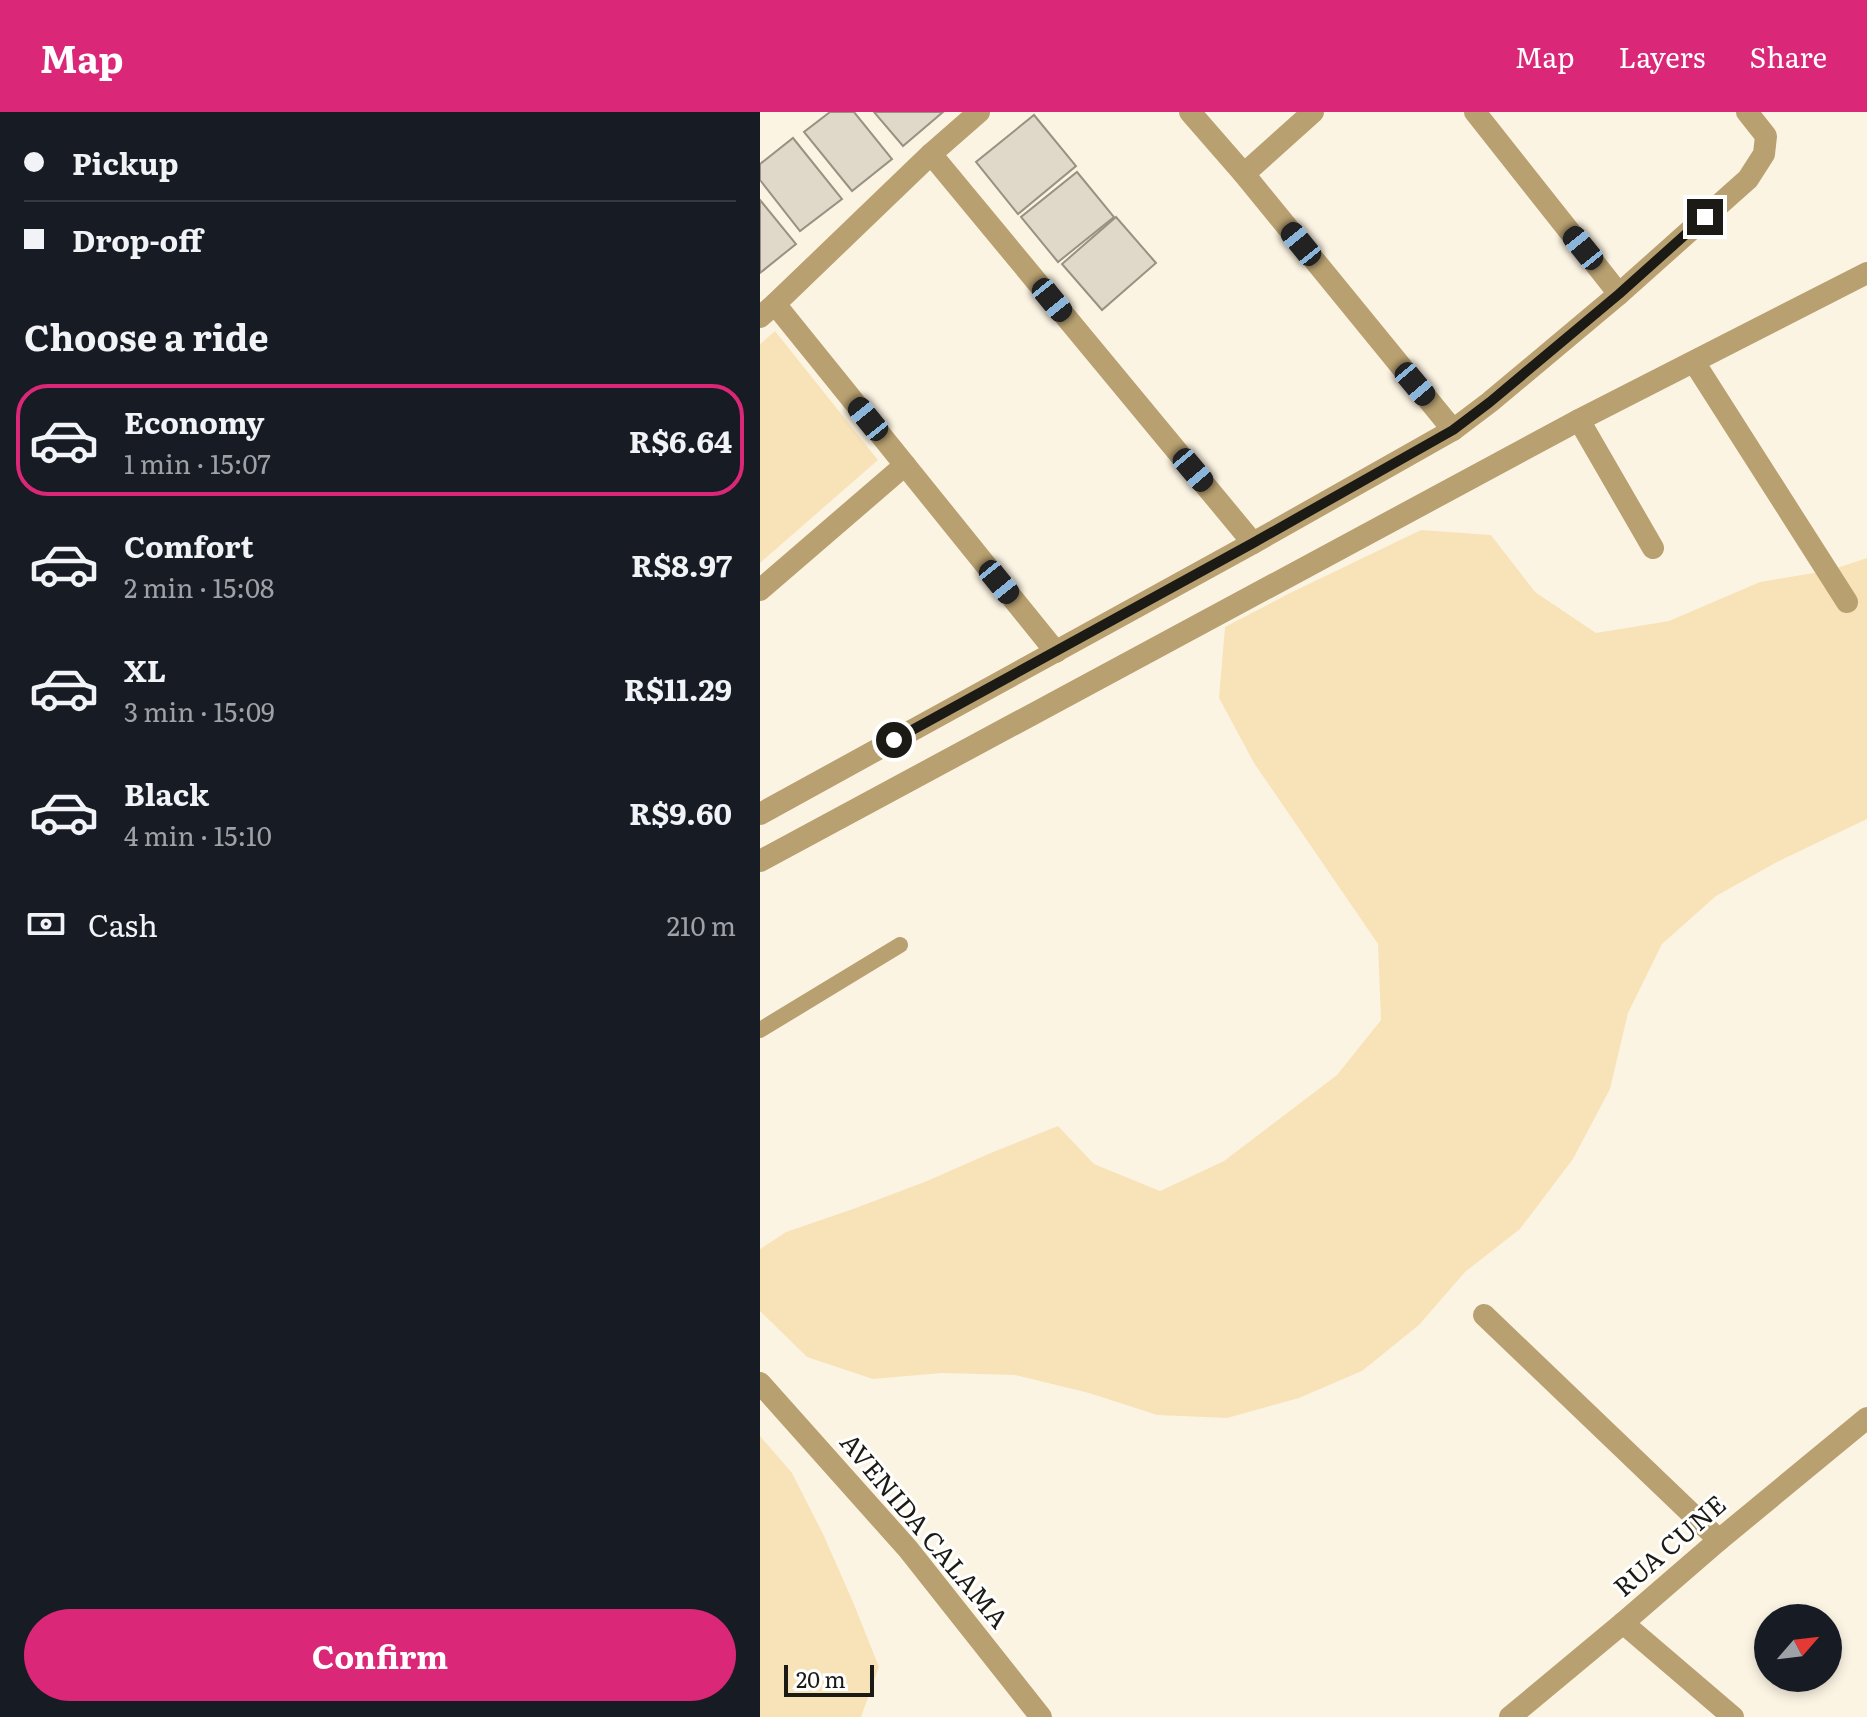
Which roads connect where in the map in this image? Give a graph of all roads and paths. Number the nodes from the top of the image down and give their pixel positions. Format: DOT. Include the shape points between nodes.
graph roads {
  1 [pos="979,112"];
  2 [pos="1190,112"];
  3 [pos="1313,112"];
  4 [pos="1475,112"];
  5 [pos="1747,112"];
  6 [pos="931,154"];
  7 [pos="1244,174"];
  8 [pos="1867,273"];
  9 [pos="1619,294"];
  10 [pos="768,310"];
  11 [pos="1694,362"];
  12 [pos="1579,420"];
  13 [pos="1453,430"];
  14 [pos="905,465"];
  15 [pos="1253,543"];
  16 [pos="1653,548"];
  17 [pos="760,590"];
  18 [pos="1847,602"];
  19 [pos="1056,652"];
  20 [pos="760,814"];
  21 [pos="760,861"];
  22 [pos="900,945"];
  23 [pos="760,1030"];
  24 [pos="1484,1315"];
  25 [pos="760,1383"];
  26 [pos="1867,1418"];
  27 [pos="1719,1540"];
  28 [pos="1623,1623"];
  29 [pos="1041,1717"];
  30 [pos="1510,1717"];
  31 [pos="1733,1717"];
  1 -- 6 [label="street"];
  2 -- 7 [label="street"];
  3 -- 7 [label="street"];
  4 -- 9 [label="street"];
  5 -- 9 [label="street" via="1766,136 1757,168"];
  6 -- 10 [label="street"];
  6 -- 15 [label="street"];
  7 -- 13 [label="street"];
  8 -- 11 [label="street"];
  9 -- 13 [label="street"];
  10 -- 14 [label="street"];
  11 -- 12 [label="street"];
  11 -- 18 [label="street"];
  12 -- 16 [label="street"];
  12 -- 21 [label="street"];
  13 -- 15 [label="street"];
  14 -- 17 [label="street"];
  14 -- 19 [label="street"];
  15 -- 19 [label="street"];
  19 -- 20 [label="street"];
  22 -- 23 [label="lane"];
  24 -- 27 [label="street"];
  25 -- 29 [label="street, AVENIDA CALAMA" via="908,1549"];
  26 -- 27 [label="street, RUA CUNE"];
  27 -- 28 [label="street, RUA CUNE"];
  28 -- 30 [label="street, RUA CUNE"];
  28 -- 31 [label="street"];
}
